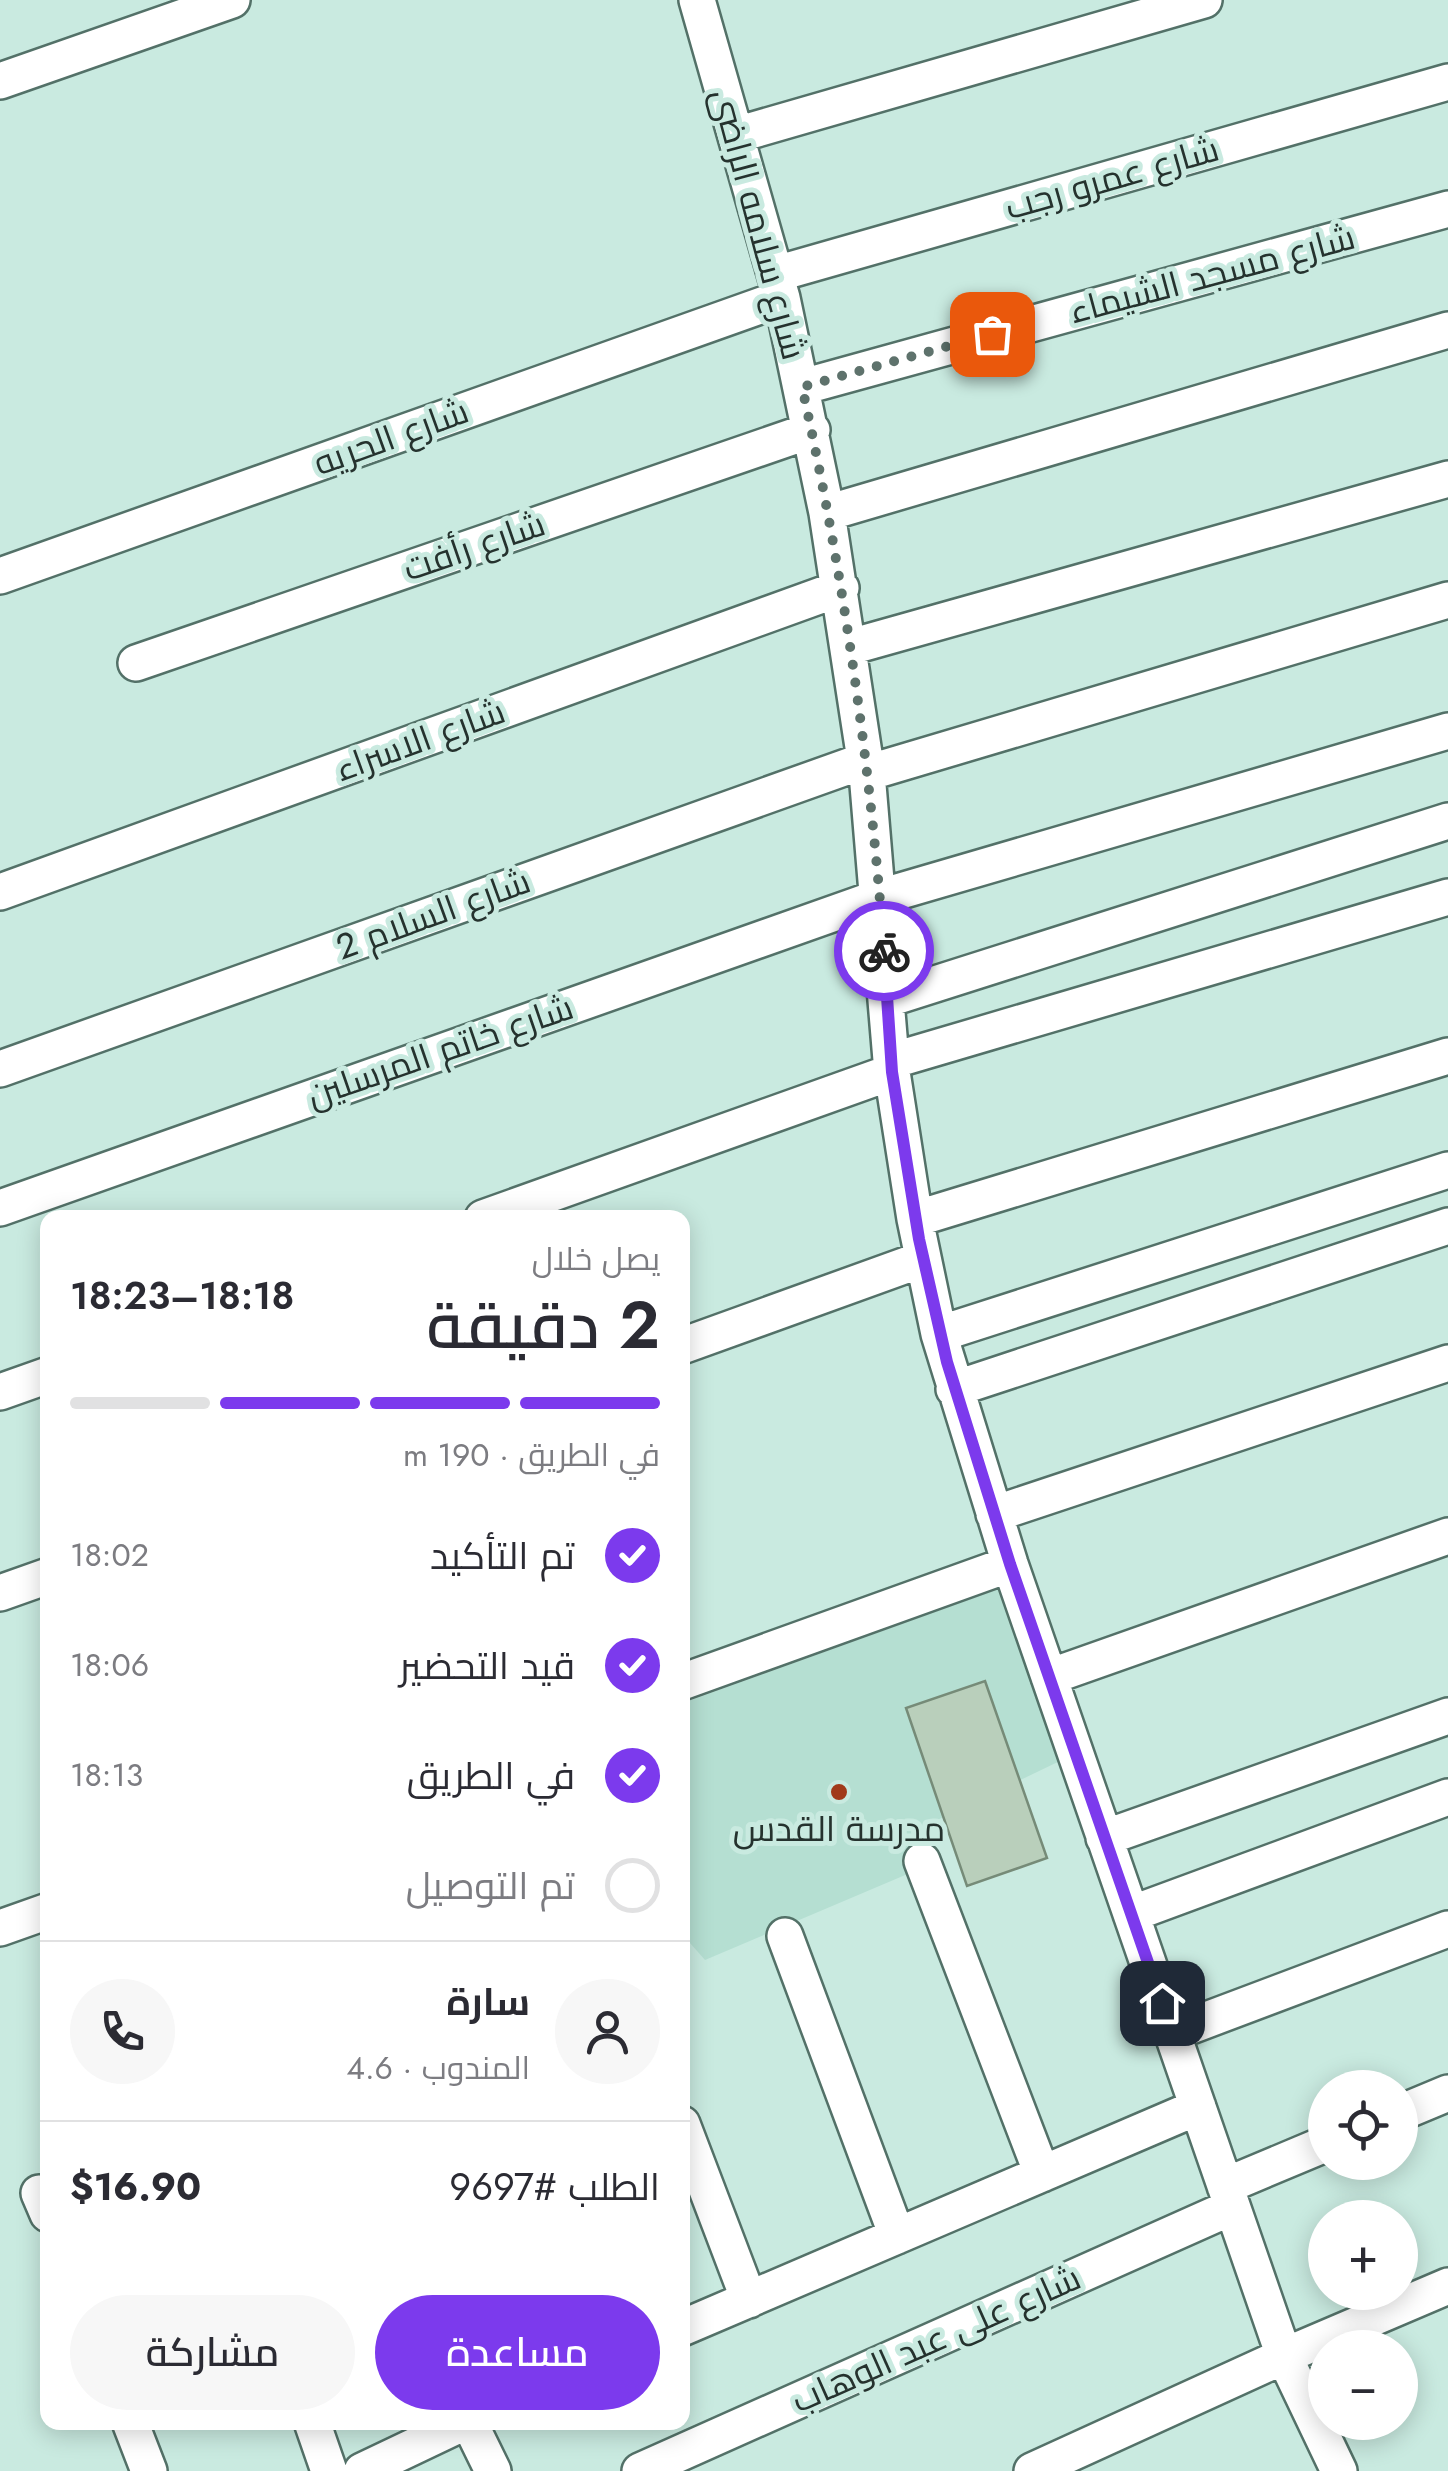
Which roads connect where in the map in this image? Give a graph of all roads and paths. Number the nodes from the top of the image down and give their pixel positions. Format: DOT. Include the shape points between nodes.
graph roads {
  1 [pos="232,0"];
  2 [pos="696,0"];
  3 [pos="1204,0"];
  4 [pos="0,82"];
  5 [pos="1448,82"];
  6 [pos="736,135"];
  7 [pos="1448,209"];
  8 [pos="779,286"];
  9 [pos="1448,330"];
  10 [pos="802,387"];
  11 [pos="812,430"];
  12 [pos="1448,479"];
  13 [pos="828,513"];
  14 [pos="0,576"];
  15 [pos="841,588"];
  16 [pos="1448,600"];
  17 [pos="850,647"];
  18 [pos="136,663"];
  19 [pos="1448,730"];
  20 [pos="867,766"];
  21 [pos="1448,821"];
  22 [pos="0,892"];
  23 [pos="880,896"];
  24 [pos="1448,897"];
  25 [pos="888,999"];
  26 [pos="1448,1056"];
  27 [pos="892,1067"];
  28 [pos="0,1068"];
  29 [pos="1448,1170"];
  30 [pos="0,1208"];
  31 [pos="505,1210"];
  32 [pos="916,1219"];
  33 [pos="1448,1226"];
  34 [pos="923,1259"];
  35 [pos="940,1334"];
  36 [pos="690,1343"];
  37 [pos="1448,1364"];
  38 [pos="40,1378"];
  39 [pos="954,1389"];
  40 [pos="0,1392"];
  41 [pos="994,1514"];
  42 [pos="1448,1536"];
  43 [pos="1010,1564"];
  44 [pos="40,1579"];
  45 [pos="0,1593"];
  46 [pos="1048,1677"];
  47 [pos="690,1679"];
  48 [pos="1448,1716"];
  49 [pos="1448,1797"];
  50 [pos="1104,1838"];
  51 [pos="922,1860"];
  52 [pos="40,1914"];
  53 [pos="1131,1914"];
  54 [pos="0,1928"];
  55 [pos="1448,1930"];
  56 [pos="785,1936"];
  57 [pos="1172,2033"];
  58 [pos="1448,2093"];
  59 [pos="1198,2106"];
  60 [pos="1418,2106"];
  61 [pos="690,2145"];
  62 [pos="1308,2153"];
  63 [pos="1042,2174"];
  64 [pos="1228,2196"];
  65 [pos="897,2236"];
  66 [pos="1448,2286"];
  67 [pos="749,2300"];
  68 [pos="690,2325"];
  69 [pos="1284,2356"];
  70 [pos="133,2430"];
  71 [pos="315,2430"];
  72 [pos="450,2430"];
  73 [pos="471,2430"];
  74 [pos="149,2471"];
  75 [pos="329,2471"];
  76 [pos="362,2471"];
  77 [pos="493,2471"];
  78 [pos="640,2471"];
  79 [pos="1032,2471"];
  80 [pos="1339,2471"];
  1 -- 4 [label="street"];
  2 -- 6 [label="street, شارع سلامه الراضى"];
  3 -- 6 [label="street"];
  5 -- 8 [label="street, شارع عمرو رجب"];
  6 -- 8 [label="street, شارع سلامه الراضى"];
  7 -- 10 [label="street, شارع مسجد الشيماء"];
  8 -- 10 [label="street, شارع سلامه الراضى"];
  8 -- 14 [label="street, شارع الحريه"];
  9 -- 13 [label="street"];
  10 -- 11 [label="street, شارع سلامه الراضى"];
  11 -- 13 [label="street, شارع سلامه الراضى"];
  11 -- 18 [label="street, شارع رأفت"];
  12 -- 17 [label="street"];
  13 -- 15 [label="street, شارع سلامه الراضى"];
  15 -- 17 [label="street, شارع سلامه الراضى"];
  15 -- 22 [label="street, شارع الاسراء"];
  16 -- 20 [label="street, شارع السلام 2"];
  17 -- 20 [label="street, شارع سلامه الراضى"];
  19 -- 23 [label="street, شارع خاتم المرسلين"];
  20 -- 23 [label="street, شارع سلامه الراضى"];
  20 -- 28 [label="street, شارع السلام 2"];
  21 -- 25 [label="street"];
  23 -- 25 [label="street, شارع سلامه الراضى"];
  23 -- 30 [label="street, شارع خاتم المرسلين"];
  24 -- 27 [label="street"];
  25 -- 27 [label="street, شارع سلامه الراضى"];
  26 -- 32 [label="street"];
  27 -- 31 [label="street"];
  27 -- 32 [label="street, شارع سلامه الراضى"];
  29 -- 35 [label="street"];
  32 -- 34 [label="street, شارع سلامه الراضى"];
  33 -- 39 [label="street"];
  34 -- 35 [label="street, شارع سلامه الراضى"];
  34 -- 36 [label="street"];
  35 -- 39 [label="street, شارع سلامه الراضى"];
  37 -- 41 [label="street"];
  38 -- 40 [label="street"];
  39 -- 41 [label="street, شارع سلامه الراضى"];
  41 -- 43 [label="street, شارع سلامه الراضى"];
  42 -- 46 [label="street"];
  43 -- 46 [label="street, شارع سلامه الراضى"];
  43 -- 47 [label="street"];
  44 -- 45 [label="street"];
  46 -- 50 [label="street, شارع سلامه الراضى"];
  48 -- 50 [label="street"];
  49 -- 53 [label="street"];
  50 -- 53 [label="street, شارع سلامه الراضى"];
  51 -- 63 [label="street"];
  52 -- 54 [label="street"];
  53 -- 57 [label="street, شارع سلامه الراضى"];
  55 -- 57 [label="street"];
  56 -- 65 [label="street"];
  57 -- 59 [label="street, شارع سلامه الراضى"];
  58 -- 60 [label="street"];
  59 -- 63 [label="street"];
  59 -- 64 [label="street, شارع سلامه الراضى"];
  61 -- 67 [label="street"];
  62 -- 64 [label="street, شارع على عبد الوهاب"];
  63 -- 65 [label="street"];
  64 -- 69 [label="street, شارع سلامه الراضى"];
  64 -- 78 [label="street, شارع على عبد الوهاب"];
  65 -- 67 [label="street"];
  66 -- 69 [label="street"];
  67 -- 68 [label="street"];
  69 -- 79 [label="street"];
  69 -- 80 [label="street, شارع سلامه الراضى"];
  70 -- 74 [label="street"];
  71 -- 75 [label="street"];
  72 -- 76 [label="street"];
  73 -- 77 [label="street"];
}
